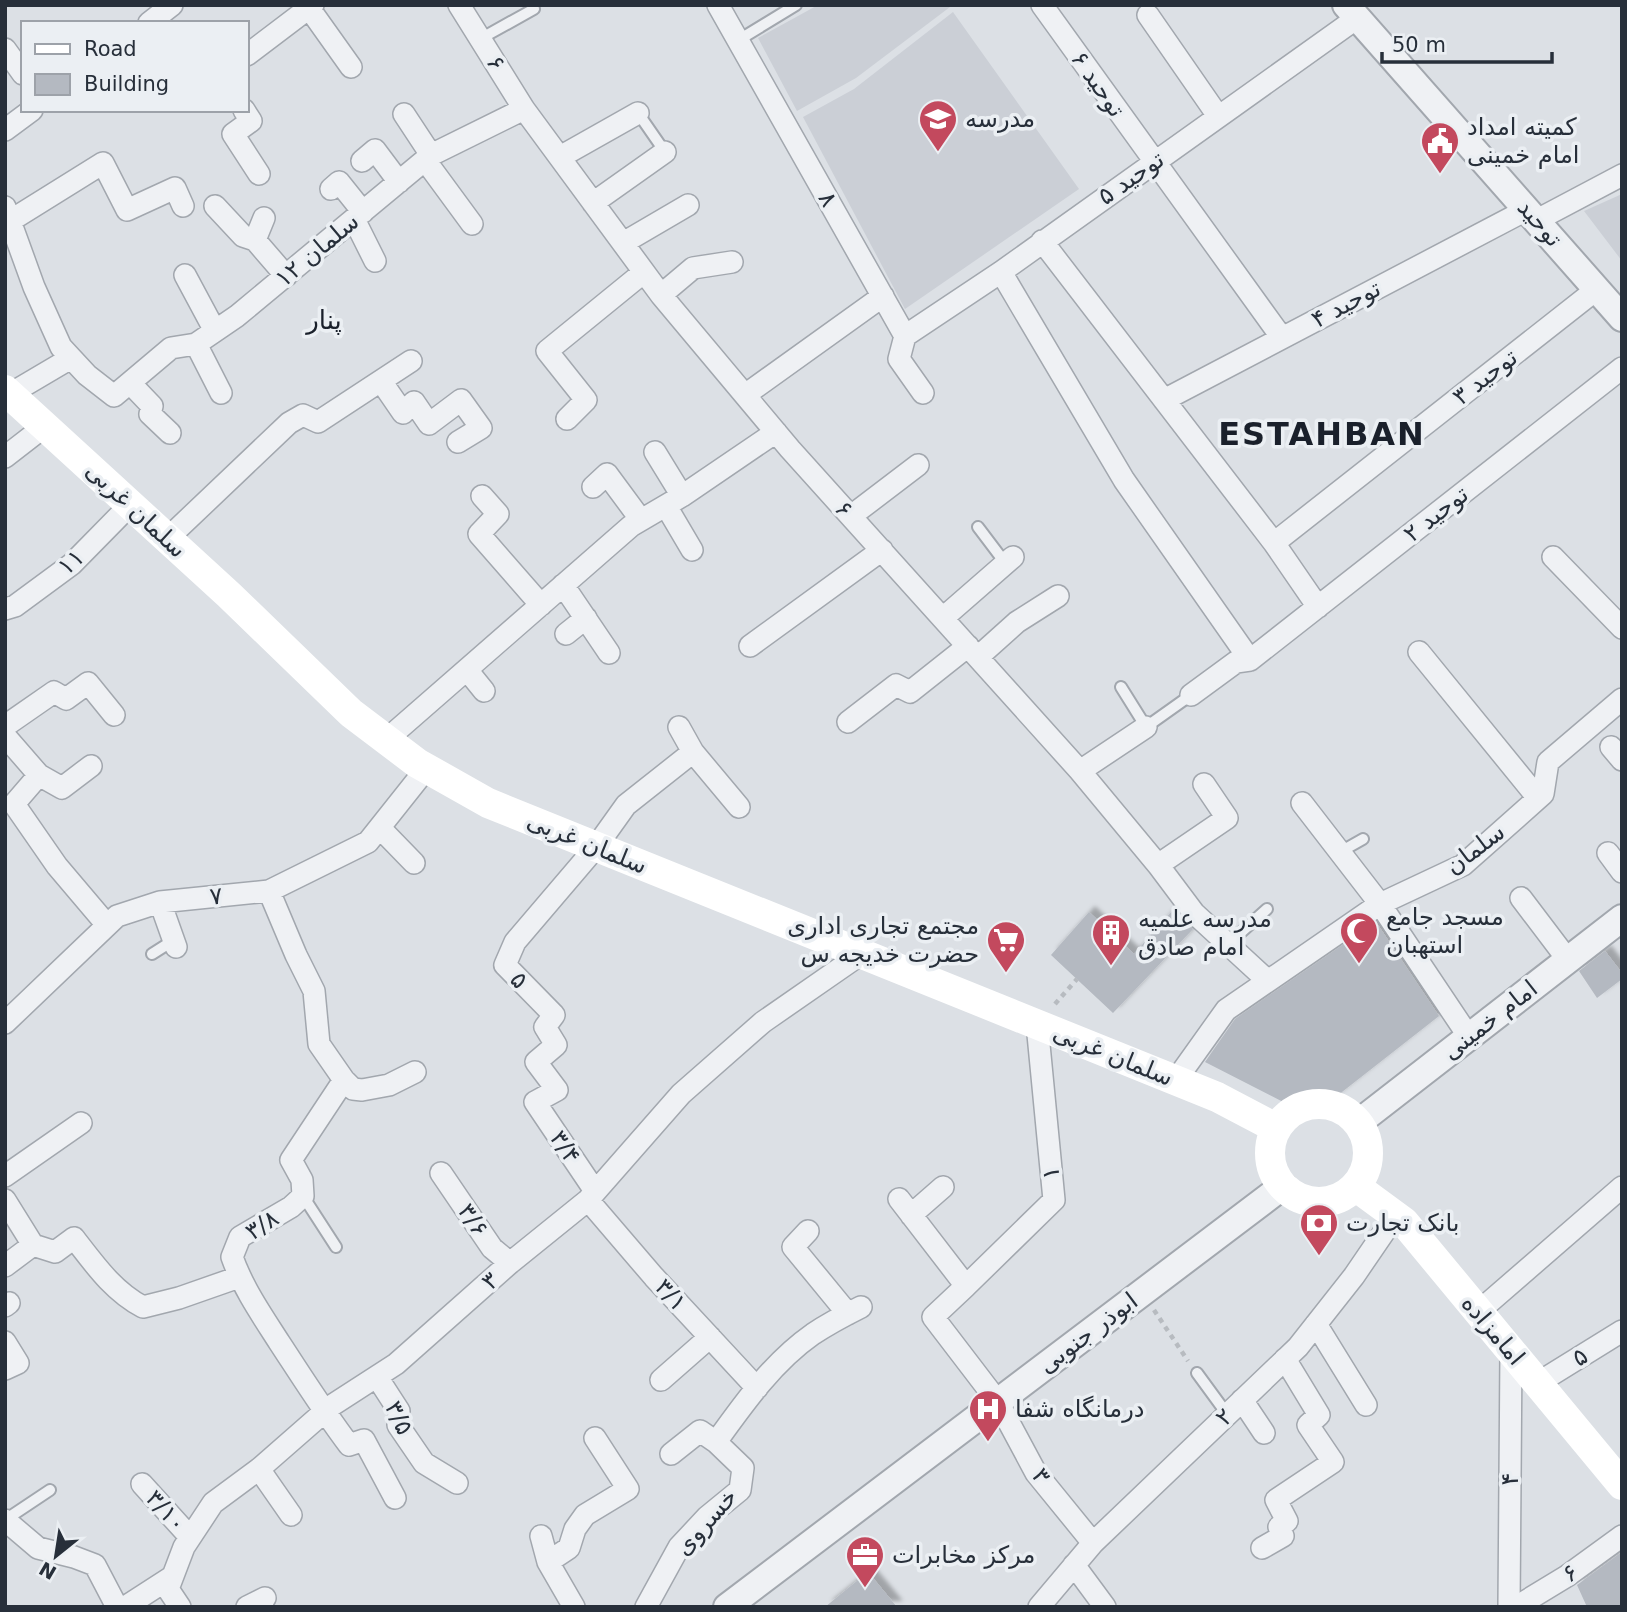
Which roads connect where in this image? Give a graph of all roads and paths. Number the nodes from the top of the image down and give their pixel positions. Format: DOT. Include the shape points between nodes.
graph roads {
  1 [pos="172,5"];
  2 [pos="459,5"];
  3 [pos="718,5"];
  4 [pos="796,5"];
  5 [pos="1042,5"];
  6 [pos="311,7"];
  7 [pos="534,9"];
  8 [pos="1351,12"];
  9 [pos="1148,15"];
  10 [pos="152,21"];
  11 [pos="480,39"];
  12 [pos="737,41"];
  13 [pos="5,49"];
  14 [pos="248,54"];
  15 [pos="351,67"];
  16 [pos="21,71"];
  17 [pos="524,108"];
  18 [pos="29,112"];
  19 [pos="245,112"];
  20 [pos="638,113"];
  21 [pos="404,114"];
  22 [pos="1218,116"];
  23 [pos="5,130"];
  24 [pos="665,152"];
  25 [pos="560,157"];
  26 [pos="428,158"];
  27 [pos="362,161"];
  28 [pos="1153,162"];
  29 [pos="259,174"];
  30 [pos="1622,175"];
  31 [pos="399,182"];
  32 [pos="331,189"];
  33 [pos="593,203"];
  34 [pos="688,205"];
  35 [pos="183,206"];
  36 [pos="215,206"];
  37 [pos="1532,214"];
  38 [pos="359,215"];
  39 [pos="7,217"];
  40 [pos="264,218"];
  41 [pos="472,224"];
  42 [pos="255,240"];
  43 [pos="1042,241"];
  44 [pos="623,243"];
  45 [pos="375,261"];
  46 [pos="732,262"];
  47 [pos="645,272"];
  48 [pos="1000,272"];
  49 [pos="185,275"];
  50 [pos="286,276"];
  51 [pos="1597,289"];
  52 [pos="661,295"];
  53 [pos="883,296"];
  54 [pos="1622,317"];
  55 [pos="215,331"];
  56 [pos="905,336"];
  57 [pos="1282,338"];
  58 [pos="196,344"];
  59 [pos="71,358"];
  60 [pos="411,361"];
  61 [pos="1622,368"];
  62 [pos="381,380"];
  63 [pos="122,390"];
  64 [pos="7,392"];
  65 [pos="221,393"];
  66 [pos="923,393"];
  67 [pos="745,395"];
  68 [pos="1164,400"];
  69 [pos="567,419"];
  70 [pos="45,426"];
  71 [pos="776,432"];
  72 [pos="170,433"];
  73 [pos="458,442"];
  74 [pos="655,452"];
  75 [pos="5,457"];
  76 [pos="918,465"];
  77 [pos="593,487"];
  78 [pos="482,496"];
  79 [pos="674,501"];
  80 [pos="130,505"];
  81 [pos="851,516"];
  82 [pos="641,520"];
  83 [pos="978,527"];
  84 [pos="167,538"];
  85 [pos="1274,543"];
  86 [pos="692,550"];
  87 [pos="882,551"];
  88 [pos="1553,557"];
  89 [pos="1009,561"];
  90 [pos="563,585"];
  91 [pos="1058,596"];
  92 [pos="541,605"];
  93 [pos="1318,607"];
  94 [pos="5,609"];
  95 [pos="586,618"];
  96 [pos="943,618"];
  97 [pos="1622,628"];
  98 [pos="566,634"];
  99 [pos="750,646"];
  100 [pos="973,652"];
  101 [pos="1419,652"];
  102 [pos="609,653"];
  103 [pos="1250,660"];
  104 [pos="467,670"];
  105 [pos="1121,688"];
  106 [pos="485,691"];
  107 [pos="1191,695"];
  108 [pos="1622,699"];
  109 [pos="114,715"];
  110 [pos="848,722"];
  111 [pos="5,726"];
  112 [pos="679,727"];
  113 [pos="1146,727"];
  114 [pos="5,736"];
  115 [pos="386,740"];
  116 [pos="694,752"];
  117 [pos="91,766"];
  118 [pos="426,769"];
  119 [pos="1080,771"];
  120 [pos="39,775"];
  121 [pos="1204,785"];
  122 [pos="1538,798"];
  123 [pos="1302,803"];
  124 [pos="739,807"];
  125 [pos="10,808"];
  126 [pos="380,828"];
  127 [pos="1363,839"];
  128 [pos="596,847"];
  129 [pos="1340,852"];
  130 [pos="1608,853"];
  131 [pos="414,863"];
  132 [pos="1158,865"];
  133 [pos="1622,872"];
  134 [pos="269,891"];
  135 [pos="1521,898"];
  136 [pos="160,902"];
  137 [pos="1380,904"];
  138 [pos="1267,909"];
  139 [pos="107,925"];
  140 [pos="1618,928"];
  141 [pos="175,943"];
  142 [pos="1227,944"];
  143 [pos="152,954"];
  144 [pos="861,954"];
  145 [pos="1568,960"];
  146 [pos="1077,979"];
  147 [pos="1268,981"];
  148 [pos="5,1023"];
  149 [pos="1037,1024"];
  150 [pos="1469,1037"];
  151 [pos="415,1072"];
  152 [pos="345,1080"];
  153 [pos="1176,1080"];
  154 [pos="535,1102"];
  155 [pos="81,1123"];
  156 [pos="1358,1123"];
  157 [pos="1276,1128"];
  158 [pos="441,1173"];
  159 [pos="5,1176"];
  160 [pos="1283,1186"];
  161 [pos="1355,1186"];
  162 [pos="943,1187"];
  163 [pos="1622,1187"];
  164 [pos="303,1196"];
  165 [pos="592,1196"];
  166 [pos="5,1199"];
  167 [pos="1395,1216"];
  168 [pos="808,1231"];
  169 [pos="33,1245"];
  170 [pos="336,1247"];
  171 [pos="510,1264"];
  172 [pos="5,1266"];
  173 [pos="239,1277"];
  174 [pos="966,1286"];
  175 [pos="1142,1293"];
  176 [pos="1478,1312"];
  177 [pos="1316,1324"];
  178 [pos="1622,1331"];
  179 [pos="710,1338"];
  180 [pos="5,1342"];
  181 [pos="1511,1351"];
  182 [pos="1285,1359"];
  183 [pos="5,1369"];
  184 [pos="1197,1373"];
  185 [pos="377,1377"];
  186 [pos="661,1380"];
  187 [pos="1538,1383"];
  188 [pos="757,1388"];
  189 [pos="998,1402"];
  190 [pos="1366,1405"];
  191 [pos="1235,1407"];
  192 [pos="324,1412"];
  193 [pos="1265,1433"];
  194 [pos="595,1437"];
  195 [pos="716,1443"];
  196 [pos="671,1454"];
  197 [pos="259,1469"];
  198 [pos="457,1483"];
  199 [pos="142,1484"];
  200 [pos="1622,1485"];
  201 [pos="50,1490"];
  202 [pos="396,1498"];
  203 [pos="291,1515"];
  204 [pos="5,1520"];
  205 [pos="541,1536"];
  206 [pos="1622,1536"];
  207 [pos="190,1537"];
  208 [pos="1093,1543"];
  209 [pos="1262,1548"];
  210 [pos="548,1562"];
  211 [pos="1074,1566"];
  212 [pos="173,1576"];
  213 [pos="117,1607"];
  214 [pos="125,1607"];
  215 [pos="180,1607"];
  216 [pos="574,1607"];
  217 [pos="646,1607"];
  218 [pos="727,1607"];
  219 [pos="1039,1607"];
  220 [pos="1105,1607"];
  221 [pos="1509,1607"];
  222 [pos="1516,1607"];
  1 -- 10 [label="street"];
  2 -- 11 [label="street, ۶"];
  3 -- 12 [label="street, ۸"];
  4 -- 12 [label="lane"];
  5 -- 28 [label="street, توحید ۶"];
  6 -- 14 [label="street"];
  6 -- 15 [label="street"];
  7 -- 11 [label="lane"];
  8 -- 22 [label="street, توحید ۵"];
  8 -- 37 [label="street, توحید"];
  9 -- 22 [label="street"];
  11 -- 17 [label="street, ۶"];
  12 -- 53 [label="street, ۸"];
  13 -- 16 [label="street"];
  17 -- 25 [label="street, ۶"];
  17 -- 26 [label="street, سلمان ۱۲"];
  18 -- 23 [label="street"];
  19 -- 29 [label="street" via="251,121 233,134"];
  20 -- 24 [label="lane"];
  20 -- 25 [label="street"];
  21 -- 26 [label="street"];
  22 -- 28 [label="street, توحید ۵"];
  24 -- 33 [label="street"];
  25 -- 33 [label="street, ۶"];
  26 -- 31 [label="street, سلمان ۱۲"];
  26 -- 41 [label="street"];
  27 -- 31 [label="street" via="375,150"];
  28 -- 43 [label="street, توحید ۵"];
  28 -- 57 [label="street, توحید ۶"];
  30 -- 37 [label="street, توحید ۴"];
  31 -- 38 [label="street, سلمان ۱۲"];
  32 -- 38 [label="street" via="339,181"];
  33 -- 44 [label="street, ۶"];
  34 -- 44 [label="street"];
  35 -- 39 [label="street" via="175,188 127,210 103,163"];
  36 -- 42 [label="street" via="243,236"];
  37 -- 51 [label="street, توحید"];
  37 -- 57 [label="street, توحید ۴"];
  38 -- 45 [label="street"];
  38 -- 50 [label="street, سلمان ۱۲"];
  39 -- 59 [label="street" via="61,347"];
  40 -- 42 [label="street"];
  42 -- 50 [label="street"];
  43 -- 48 [label="street, توحید ۵"];
  43 -- 68 [label="street"];
  44 -- 47 [label="street, ۶"];
  46 -- 52 [label="street" via="693,268"];
  47 -- 52 [label="street, ۶"];
  47 -- 69 [label="street" via="547,351 586,400"];
  48 -- 56 [label="street, توحید ۵"];
  48 -- 103 [label="street" via="1124,480"];
  49 -- 55 [label="street"];
  50 -- 55 [label="street, سلمان ۱۲"];
  51 -- 54 [label="street, توحید"];
  51 -- 85 [label="street, توحید ۳"];
  52 -- 67 [label="street, ۶"];
  53 -- 56 [label="street, ۸"];
  53 -- 67 [label="street"];
  55 -- 58 [label="street, سلمان ۱۲"];
  56 -- 66 [label="street, ۸" via="899,359"];
  57 -- 68 [label="street, توحید ۴"];
  58 -- 63 [label="street, سلمان ۱۲" via="171,348"];
  58 -- 65 [label="street"];
  59 -- 63 [label="street" via="86,375"];
  59 -- 64 [label="street"];
  60 -- 62 [label="street"];
  61 -- 93 [label="street, توحید ۲"];
  62 -- 73 [label="street" via="402,413 414,402 429,424 461,400 481,428"];
  62 -- 84 [label="street" via="318,422 303,415 289,423"];
  63 -- 72 [label="street" via="152,406 150,414"];
  64 -- 70 [label="main road, سلمان غربی"];
  67 -- 71 [label="street, ۶"];
  68 -- 85 [label="street"];
  70 -- 75 [label="street"];
  70 -- 80 [label="main road, سلمان غربی"];
  71 -- 79 [label="street"];
  71 -- 81 [label="street, ۶"];
  74 -- 79 [label="street"];
  76 -- 81 [label="street"];
  77 -- 82 [label="street" via="607,474"];
  78 -- 92 [label="street" via="498,514 479,534"];
  79 -- 82 [label="street"];
  79 -- 86 [label="street"];
  80 -- 84 [label="main road, سلمان غربی"];
  80 -- 94 [label="street, ۱۱" via="72,564"];
  81 -- 87 [label="street, ۶"];
  82 -- 90 [label="street"];
  83 -- 89 [label="lane"];
  84 -- 115 [label="main road, سلمان غربی" via="351,713"];
  85 -- 93 [label="street"];
  87 -- 96 [label="street, ۶"];
  87 -- 99 [label="street"];
  88 -- 97 [label="street"];
  89 -- 96 [label="street"];
  90 -- 92 [label="street"];
  90 -- 95 [label="street"];
  91 -- 100 [label="street"];
  92 -- 104 [label="street"];
  93 -- 103 [label="street, توحید ۲"];
  95 -- 98 [label="street"];
  95 -- 102 [label="street"];
  96 -- 100 [label="street, ۶"];
  100 -- 110 [label="street" via="910,692 896,685"];
  100 -- 119 [label="street, ۶"];
  101 -- 122 [label="street"];
  103 -- 107 [label="street, توحید ۲" via="1236,662"];
  104 -- 106 [label="street"];
  104 -- 115 [label="street"];
  105 -- 113 [label="lane"];
  107 -- 113 [label="lane"];
  108 -- 122 [label="street" via="1548,762 1543,794"];
  109 -- 111 [label="street" via="88,683 66,699 54,692"];
  112 -- 116 [label="street"];
  113 -- 119 [label="street"];
  114 -- 120 [label="street"];
  115 -- 118 [label="main road, سلمان غربی"];
  116 -- 124 [label="street"];
  116 -- 128 [label="street" via="626,805"];
  117 -- 120 [label="street" via="62,788"];
  118 -- 126 [label="street, ۷"];
  118 -- 128 [label="main road, سلمان غربی" via="488,803"];
  119 -- 132 [label="street, ۶"];
  120 -- 125 [label="street"];
  121 -- 132 [label="street" via="1227,818"];
  122 -- 137 [label="street, سلمان" via="1463,864"];
  123 -- 129 [label="street"];
  125 -- 139 [label="street"];
  126 -- 131 [label="street"];
  126 -- 134 [label="street, ۷" via="368,842"];
  127 -- 129 [label="lane"];
  128 -- 144 [label="main road, سلمان غربی"];
  128 -- 154 [label="street, ۵" via="515,942 505,965 554,1015 545,1027 556,1045 536,1062 557,1090"];
  129 -- 137 [label="street"];
  130 -- 133 [label="street"];
  132 -- 142 [label="street, ۶" via="1194,914"];
  134 -- 136 [label="street, ۷"];
  134 -- 152 [label="street" via="314,991 319,1044"];
  135 -- 145 [label="street"];
  136 -- 139 [label="street, ۷" via="117,916"];
  136 -- 141 [label="street"];
  137 -- 147 [label="street, سلمان"];
  137 -- 150 [label="street"];
  138 -- 142 [label="lane"];
  139 -- 148 [label="street, ۷"];
  140 -- 145 [label="street, امام خمینی"];
  141 -- 143 [label="lane"];
  142 -- 147 [label="street, ۶"];
  144 -- 149 [label="main road, سلمان غربی"];
  144 -- 165 [label="street, ۳" via="763,1022 681,1094"];
  145 -- 150 [label="street, امام خمینی"];
  146 -- 149 [label="path"];
  147 -- 153 [label="street, سلمان" via="1226,1010"];
  149 -- 153 [label="main road, سلمان غربی"];
  149 -- 174 [label="street, ۱" via="1054,1200"];
  150 -- 156 [label="street, امام خمینی"];
  151 -- 152 [label="street" via="389,1086 362,1090 353,1089"];
  152 -- 164 [label="street, ۳/۸" via="291,1160 302,1181"];
  153 -- 157 [label="main road, سلمان غربی"];
  154 -- 165 [label="street, ۳/۴"];
  155 -- 159 [label="street"];
  156 -- 157 [label="main road" via="1347,1112 1316,1103 1287,1115"];
  156 -- 161 [label="main road" via="1368,1153 1366,1169"];
  157 -- 160 [label="main road" via="1269,1161"];
  158 -- 171 [label="street, ۳/۶" via="492,1248"];
  160 -- 161 [label="main road" via="1300,1199 1317,1203 1333,1201"];
  160 -- 175 [label="street, ابوذر جنوبی"];
  161 -- 167 [label="main road, امامزاده"];
  162 -- 174 [label="street" via="905,1207"];
  163 -- 176 [label="street"];
  164 -- 170 [label="lane"];
  164 -- 173 [label="street, ۳/۸" via="240,1237 232,1257"];
  165 -- 171 [label="street, ۳"];
  165 -- 179 [label="street, ۳/۱" via="654,1277"];
  166 -- 169 [label="street"];
  167 -- 176 [label="main road, امامزاده"];
  167 -- 177 [label="street, ۲"];
  168 -- 188 [label="street" via="793,1247 854,1310 813,1334"];
  169 -- 172 [label="street"];
  169 -- 173 [label="street" via="55,1252 74,1238 124,1297 144,1307"];
  171 -- 185 [label="street, ۳"];
  173 -- 192 [label="street, ۳/۸"];
  174 -- 189 [label="street" via="933,1317"];
  175 -- 184 [label="path"];
  175 -- 189 [label="street, ابوذر جنوبی"];
  176 -- 181 [label="main road, امامزاده"];
  177 -- 182 [label="street, ۲"];
  177 -- 190 [label="street"];
  178 -- 187 [label="street, ۵"];
  179 -- 186 [label="street"];
  179 -- 188 [label="street, ۳/۱"];
  180 -- 183 [label="street" via="18,1363"];
  181 -- 187 [label="main road, امامزاده"];
  181 -- 221 [label="street, ۴"];
  182 -- 191 [label="street, ۲"];
  182 -- 209 [label="street" via="1319,1415 1308,1425 1333,1462 1276,1500 1287,1521 1279,1527 1283,1536"];
  184 -- 191 [label="lane"];
  185 -- 192 [label="street, ۳"];
  185 -- 198 [label="street, ۳/۵" via="399,1411 398,1424 424,1463"];
  187 -- 200 [label="main road, امامزاده"];
  188 -- 195 [label="street"];
  189 -- 208 [label="street, ۳" via="1037,1472"];
  189 -- 218 [label="street, ابوذر جنوبی"];
  191 -- 193 [label="street"];
  191 -- 208 [label="street, ۲"];
  192 -- 197 [label="street, ۳"];
  192 -- 202 [label="street" via="349,1445 364,1440"];
  194 -- 210 [label="street" via="628,1489 585,1515 569,1548"];
  195 -- 196 [label="street" via="700,1431"];
  195 -- 217 [label="street, خسروی" via="743,1468 740,1490 680,1547"];
  197 -- 203 [label="street"];
  197 -- 207 [label="street, ۳" via="214,1503"];
  199 -- 207 [label="street, ۳/۱۰"];
  201 -- 204 [label="lane"];
  204 -- 213 [label="street" via="37,1548 95,1565"];
  205 -- 210 [label="street"];
  206 -- 222 [label="street, ۶"];
  207 -- 212 [label="street, ۳"];
  208 -- 211 [label="street, ۲"];
  210 -- 216 [label="street"];
  211 -- 219 [label="street, ۲"];
  211 -- 220 [label="street"];
  212 -- 214 [label="street"];
  212 -- 215 [label="street" via="168,1589"];
}
